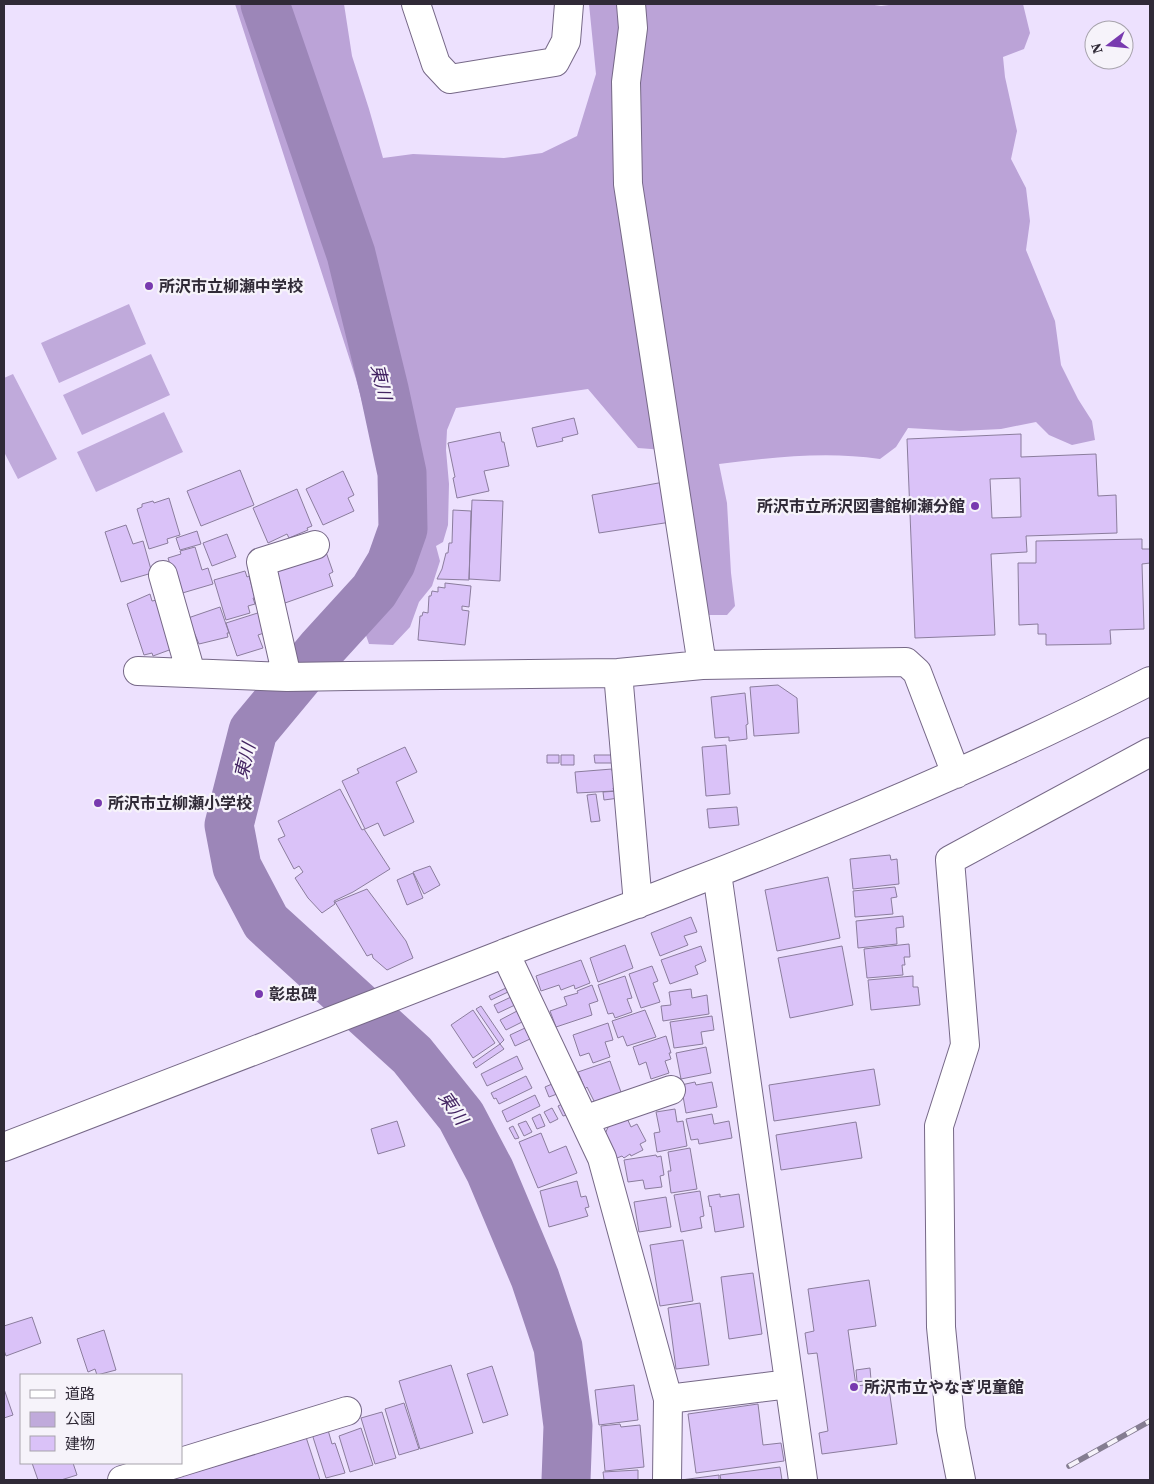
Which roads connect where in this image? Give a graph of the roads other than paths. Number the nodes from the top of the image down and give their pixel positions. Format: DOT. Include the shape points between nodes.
graph roads {
  1 [pos="416,4"];
  2 [pos="569,4"];
  3 [pos="631,4"];
  4 [pos="315,545"];
  5 [pos="163,575"];
  6 [pos="702,665"];
  7 [pos="138,671"];
  8 [pos="191,673"];
  9 [pos="618,673"];
  10 [pos="286,677"];
  11 [pos="1150,681"];
  12 [pos="1150,752"];
  13 [pos="956,774"];
  14 [pos="717,873"];
  15 [pos="638,904"];
  16 [pos="504,953"];
  17 [pos="671,1090"];
  18 [pos="584,1120"];
  19 [pos="4,1147"];
  20 [pos="789,1384"];
  21 [pos="668,1399"];
  22 [pos="347,1411"];
  23 [pos="182,1462"];
  24 [pos="175,1464"];
  25 [pos="122,1480"];
  26 [pos="667,1480"];
  27 [pos="804,1480"];
  28 [pos="961,1480"];
  1 -- 2 [label="street" via="436,64 450,79 555,62 566,41"];
  3 -- 6 [label="street" via="633,28 626,82 628,184"];
  4 -- 10 [label="street" via="260,562"];
  5 -- 8 [label="street"];
  6 -- 9 [label="street"];
  6 -- 13 [label="street" via="906,662 917,672"];
  7 -- 8 [label="street"];
  8 -- 10 [label="street"];
  9 -- 10 [label="street"];
  9 -- 15 [label="street"];
  11 -- 13 [label="street"];
  12 -- 28 [label="street" via="950,860 965,1045 938,1126 941,1327 950,1429"];
  13 -- 14 [label="street"];
  14 -- 15 [label="street"];
  14 -- 20 [label="street"];
  15 -- 16 [label="street"];
  16 -- 18 [label="street"];
  16 -- 19 [label="street"];
  17 -- 18 [label="street"];
  18 -- 21 [label="street" via="602,1158"];
  20 -- 21 [label="street"];
  20 -- 27 [label="street"];
  21 -- 26 [label="street"];
  22 -- 23 [label="street"];
  24 -- 25 [label="street"];
}
